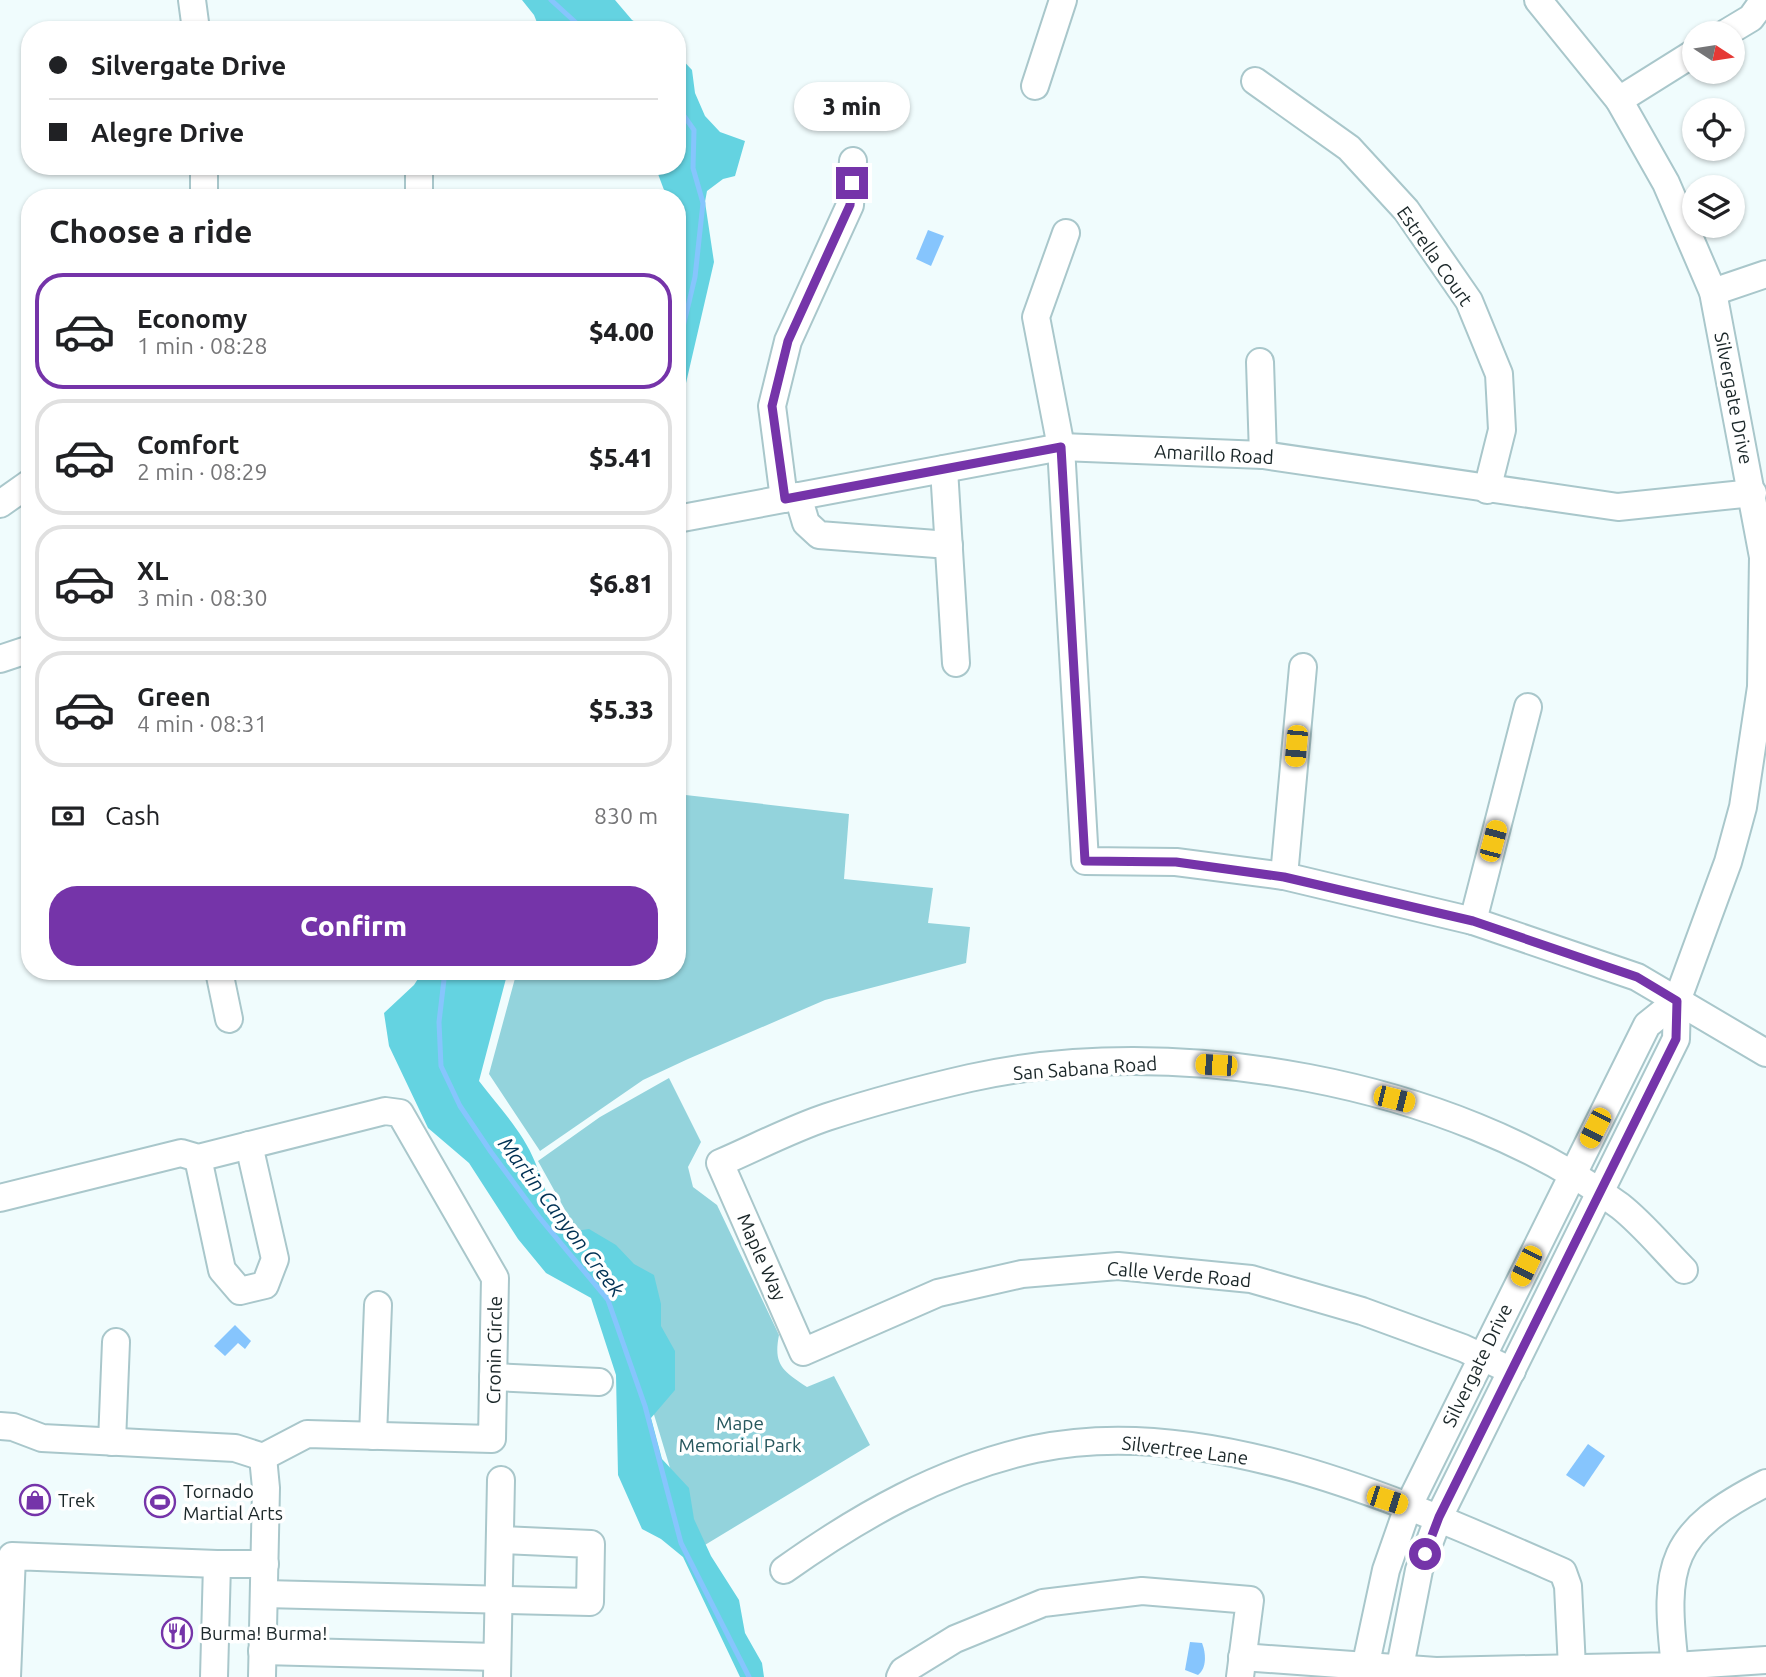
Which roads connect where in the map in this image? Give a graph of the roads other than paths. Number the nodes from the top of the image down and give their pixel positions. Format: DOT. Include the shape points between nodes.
graph roads {
  1 [pos="192,0"];
  2 [pos="1063,0"];
  3 [pos="1538,0"];
  4 [pos="1764,0"];
  5 [pos="195,21"];
  6 [pos="1745,22"];
  7 [pos="1682,61"];
  8 [pos="1255,81"];
  9 [pos="1035,86"];
  10 [pos="1619,100"];
  11 [pos="853,162"];
  12 [pos="1066,233"];
  13 [pos="1766,274"];
  14 [pos="1713,292"];
  15 [pos="1259,362"];
  16 [pos="1061,447"];
  17 [pos="1263,455"];
  18 [pos="944,469"];
  19 [pos="21,489"];
  20 [pos="1487,490"];
  21 [pos="1753,493"];
  22 [pos="791,498"];
  23 [pos="0,504"];
  24 [pos="686,517"];
  25 [pos="949,545"];
  26 [pos="21,652"];
  27 [pos="0,659"];
  28 [pos="956,663"];
  29 [pos="1303,667"];
  30 [pos="1528,707"];
  31 [pos="1284,877"];
  32 [pos="1473,921"];
  33 [pos="221,980"];
  34 [pos="1677,1001"];
  35 [pos="229,1018"];
  36 [pos="1766,1053"];
  37 [pos="249,1145"];
  38 [pos="198,1158"];
  39 [pos="720,1163"];
  40 [pos="1571,1176"];
  41 [pos="1600,1194"];
  42 [pos="0,1198"];
  43 [pos="1684,1270"];
  44 [pos="377,1305"];
  45 [pos="116,1342"];
  46 [pos="803,1352"];
  47 [pos="1481,1356"];
  48 [pos="1512,1371"];
  49 [pos="493,1377"];
  50 [pos="599,1382"];
  51 [pos="0,1426"];
  52 [pos="373,1436"];
  53 [pos="112,1442"];
  54 [pos="263,1457"];
  55 [pos="501,1480"];
  56 [pos="1766,1483"];
  57 [pos="1408,1507"];
  58 [pos="1439,1517"];
  59 [pos="500,1540"];
  60 [pos="217,1564"];
  61 [pos="265,1564"];
  62 [pos="784,1570"];
  63 [pos="264,1594"];
  64 [pos="499,1599"];
  65 [pos="1766,1660"];
  66 [pos="262,1664"];
  67 [pos="1675,1666"];
  68 [pos="497,1667"];
  69 [pos="1241,1667"];
  70 [pos="1572,1668"];
  71 [pos="1364,1672"];
  72 [pos="1398,1673"];
  73 [pos="1507,1673"];
  74 [pos="7,1677"];
  75 [pos="214,1677"];
  76 [pos="900,1677"];
  1 -- 5 [label="street"];
  2 -- 9 [label="street"];
  3 -- 10 [label="street, Silvergate Drive"];
  4 -- 6 [label="street"];
  7 -- 10 [label="street"];
  8 -- 20 [label="street, Estrella Court" via="1349,148 1406,210 1469,301 1499,374 1502,430"];
  10 -- 14 [label="street, Silvergate Drive" via="1666,183"];
  11 -- 22 [label="street" via="850,205 788,341 772,406"];
  12 -- 16 [label="street" via="1036,317"];
  13 -- 14 [label="street"];
  14 -- 21 [label="street, Silvergate Drive"];
  15 -- 17 [label="street"];
  16 -- 17 [label="street, Amarillo Road"];
  16 -- 18 [label="street, Amarillo Road"];
  16 -- 31 [label="street" via="1085,861 1176,862"];
  17 -- 20 [label="street, Amarillo Road"];
  18 -- 22 [label="street, Amarillo Road"];
  18 -- 25 [label="street"];
  19 -- 23 [label="street"];
  20 -- 21 [label="street, Amarillo Road" via="1618,507"];
  21 -- 34 [label="street, Silvergate Drive" via="1763,558 1764,624 1753,750 1728,862"];
  22 -- 24 [label="street, Amarillo Road"];
  22 -- 25 [label="street" via="819,535"];
  25 -- 28 [label="street"];
  26 -- 27 [label="street"];
  29 -- 31 [label="street"];
  30 -- 32 [label="street"];
  31 -- 32 [label="street"];
  32 -- 34 [label="street" via="1637,977"];
  33 -- 35 [label="street"];
  34 -- 36 [label="street"];
  34 -- 40 [label="street, Silvergate Drive" via="1647,1025"];
  34 -- 41 [label="street, Silvergate Drive" via="1676,1039"];
  37 -- 38 [label="street, Cronin Circle"];
  37 -- 38 [label="street" via="275,1259 265,1285 240,1291 222,1270"];
  37 -- 49 [label="street, Cronin Circle" via="385,1111 400,1113 495,1278"];
  38 -- 42 [label="street, Cronin Circle" via="181,1153"];
  39 -- 40 [label="street, San Sabana Road" via="826,1118 971,1078 1053,1066 1138,1061 1216,1065 1404,1101 1461,1121"];
  39 -- 46 [label="street, Maple Way"];
  40 -- 41 [label="street, San Sabana Road"];
  40 -- 47 [label="street, Silvergate Drive"];
  41 -- 43 [label="street, San Sabana Road" via="1622,1207"];
  41 -- 48 [label="street, Silvergate Drive"];
  44 -- 52 [label="street"];
  45 -- 53 [label="street"];
  46 -- 47 [label="street, Calle Verde Road" via="938,1293 1021,1274 1118,1266 1251,1279 1362,1311"];
  47 -- 48 [label="street, Calle Verde Road"];
  47 -- 57 [label="street, Silvergate Drive"];
  48 -- 58 [label="street, Silvergate Drive"];
  49 -- 50 [label="street"];
  49 -- 52 [label="street, Cronin Circle" via="492,1439"];
  51 -- 53 [label="street" via="42,1438"];
  52 -- 54 [label="street, Cronin Circle" via="307,1434"];
  53 -- 54 [label="street" via="235,1448"];
  54 -- 61 [label="street"];
  55 -- 59 [label="street"];
  56 -- 67 [label="street" via="1701,1523 1675,1560 1668,1605"];
  57 -- 58 [label="street, Silvertree Lane"];
  57 -- 62 [label="street, Silvertree Lane" via="1307,1471 1221,1451 1122,1440 1072,1445 1035,1449 926,1484 840,1530"];
  57 -- 71 [label="street, Silvergate Drive" via="1386,1570"];
  58 -- 70 [label="street, Silvertree Lane" via="1563,1572 1568,1586"];
  58 -- 72 [label="street, Silvergate Drive" via="1419,1570"];
  59 -- 64 [label="street"];
  59 -- 64 [label="street" via="592,1544 590,1602"];
  60 -- 61 [label="street"];
  60 -- 74 [label="street" via="12,1556"];
  60 -- 75 [label="street"];
  61 -- 63 [label="street"];
  63 -- 64 [label="street"];
  63 -- 66 [label="street"];
  64 -- 68 [label="street"];
  65 -- 67 [label="street"];
  66 -- 68 [label="street"];
  67 -- 70 [label="street"];
  69 -- 71 [label="street"];
  69 -- 76 [label="street" via="1250,1600 1142,1591 1043,1604 955,1639"];
  70 -- 73 [label="street"];
  71 -- 72 [label="street"];
  72 -- 73 [label="street"];
}
